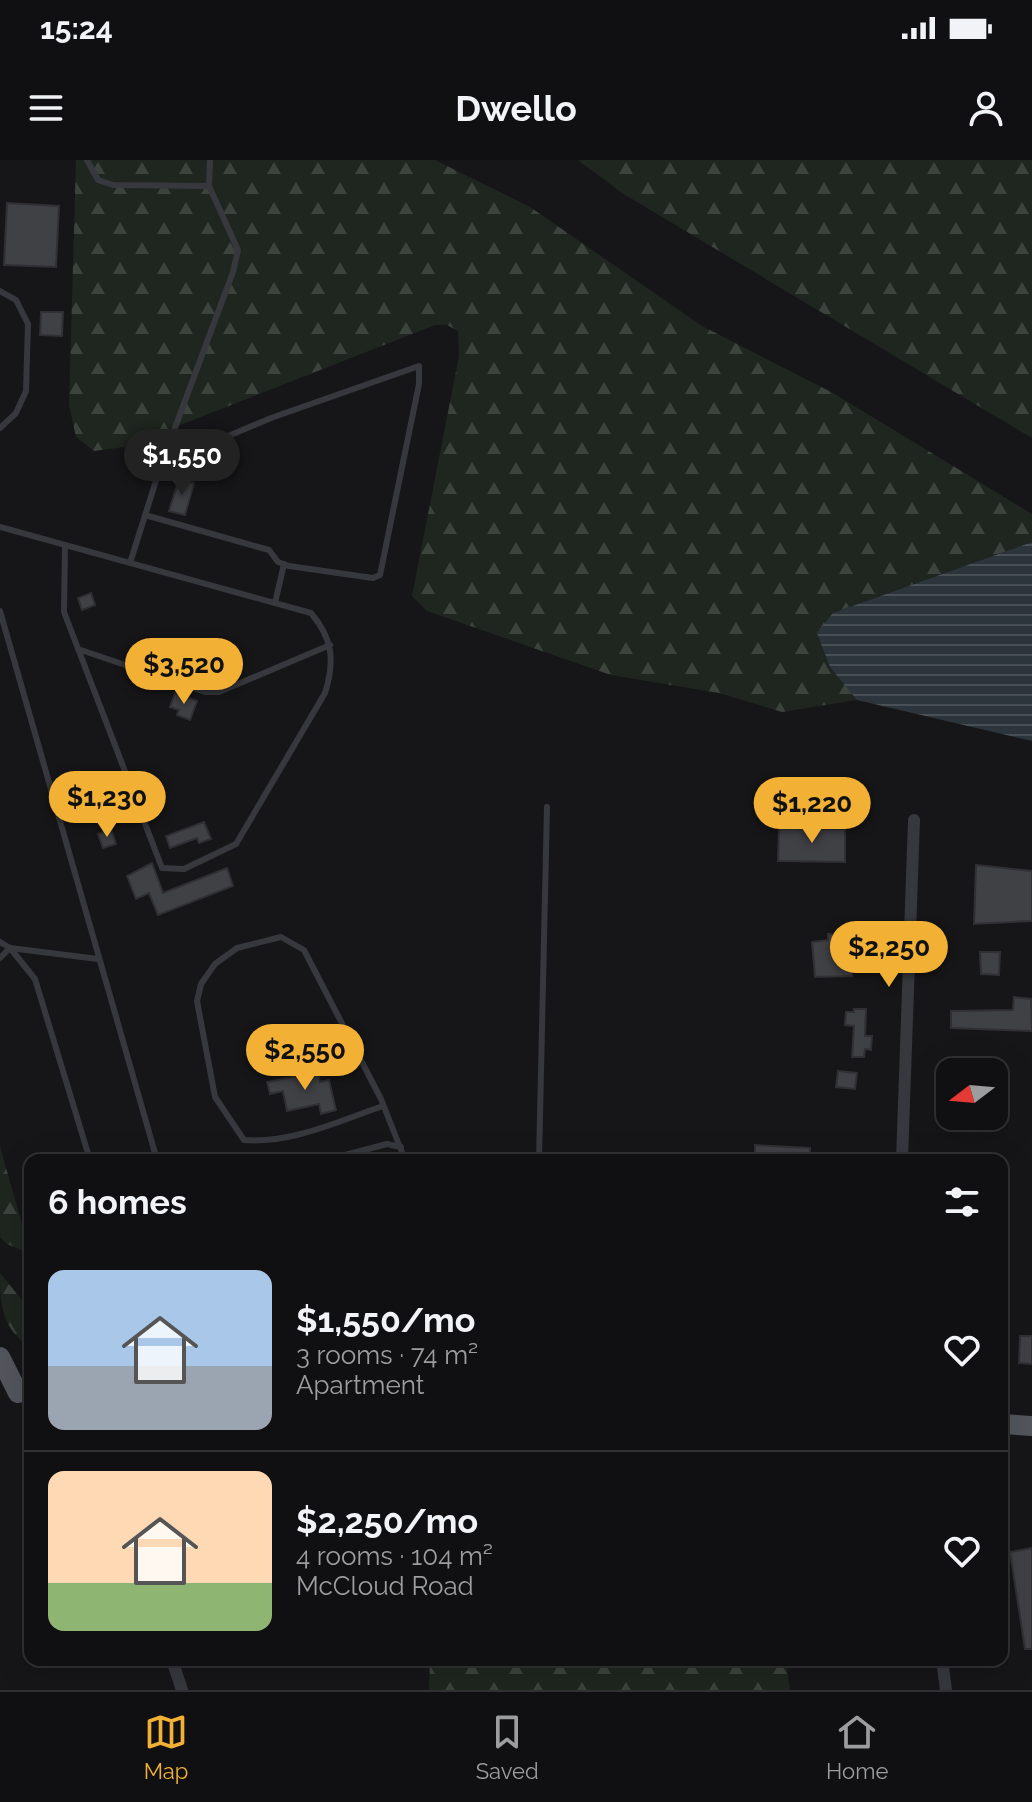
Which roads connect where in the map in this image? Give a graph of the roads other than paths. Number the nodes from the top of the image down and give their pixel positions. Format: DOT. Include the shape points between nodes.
graph roads {
  1 [pos="87,160"];
  2 [pos="210,160"];
  3 [pos="209,186"];
  4 [pos="0,291"];
  5 [pos="0,428"];
  6 [pos="160,468"];
  7 [pos="145,515"];
  8 [pos="0,527"];
  9 [pos="65,546"];
  10 [pos="130,563"];
  11 [pos="284,564"];
  12 [pos="275,603"];
  13 [pos="0,611"];
  14 [pos="330,645"];
  15 [pos="78,648"];
  16 [pos="547,807"];
  17 [pos="914,820"];
  18 [pos="0,942"];
  19 [pos="10,948"];
  20 [pos="0,958"];
  21 [pos="98,959"];
  22 [pos="383,1106"];
  23 [pos="401,1147"];
  24 [pos="88,1154"];
  25 [pos="155,1154"];
  26 [pos="349,1154"];
  27 [pos="403,1154"];
  28 [pos="539,1154"];
  29 [pos="902,1154"];
  30 [pos="0,1357"];
  31 [pos="16,1393"];
  32 [pos="1008,1424"];
  33 [pos="1032,1426"];
  34 [pos="174,1666"];
  35 [pos="943,1666"];
  36 [pos="182,1690"];
  37 [pos="946,1690"];
  1 -- 3 [label="lane" via="98,180 113,185"];
  2 -- 3 [label="lane"];
  3 -- 6 [label="lane" via="238,250"];
  4 -- 5 [label="lane" via="16,300 28,324 26,391 16,413"];
  6 -- 7 [label="lane"];
  6 -- 11 [label="lane" via="271,418 419,366 380,575"];
  7 -- 10 [label="lane"];
  7 -- 11 [label="lane" via="269,550"];
  8 -- 9 [label="lane"];
  9 -- 10 [label="lane"];
  9 -- 15 [label="lane" via="64,612"];
  10 -- 12 [label="lane"];
  11 -- 12 [label="lane"];
  12 -- 14 [label="lane" via="311,613"];
  13 -- 21 [label="lane"];
  14 -- 15 [label="lane" via="219,692 205,692"];
  14 -- 15 [label="lane" via="332,670 325,693 236,844 170,871 156,856"];
  16 -- 28 [label="lane"];
  17 -- 29 [label="street"];
  18 -- 19 [label="lane"];
  19 -- 20 [label="lane"];
  19 -- 21 [label="lane"];
  19 -- 24 [label="lane" via="35,979"];
  21 -- 25 [label="lane"];
  22 -- 22 [label="lane" via="304,950 281,937 237,948 215,964 197,1001 215,1097 244,1140 302,1134"];
  22 -- 23 [label="lane"];
  23 -- 26 [label="lane" via="387,1144"];
  23 -- 27 [label="lane"];
  30 -- 31 [label="main road"];
  32 -- 33 [label="main road"];
  34 -- 36 [label="street"];
  35 -- 37 [label="street"];
}
